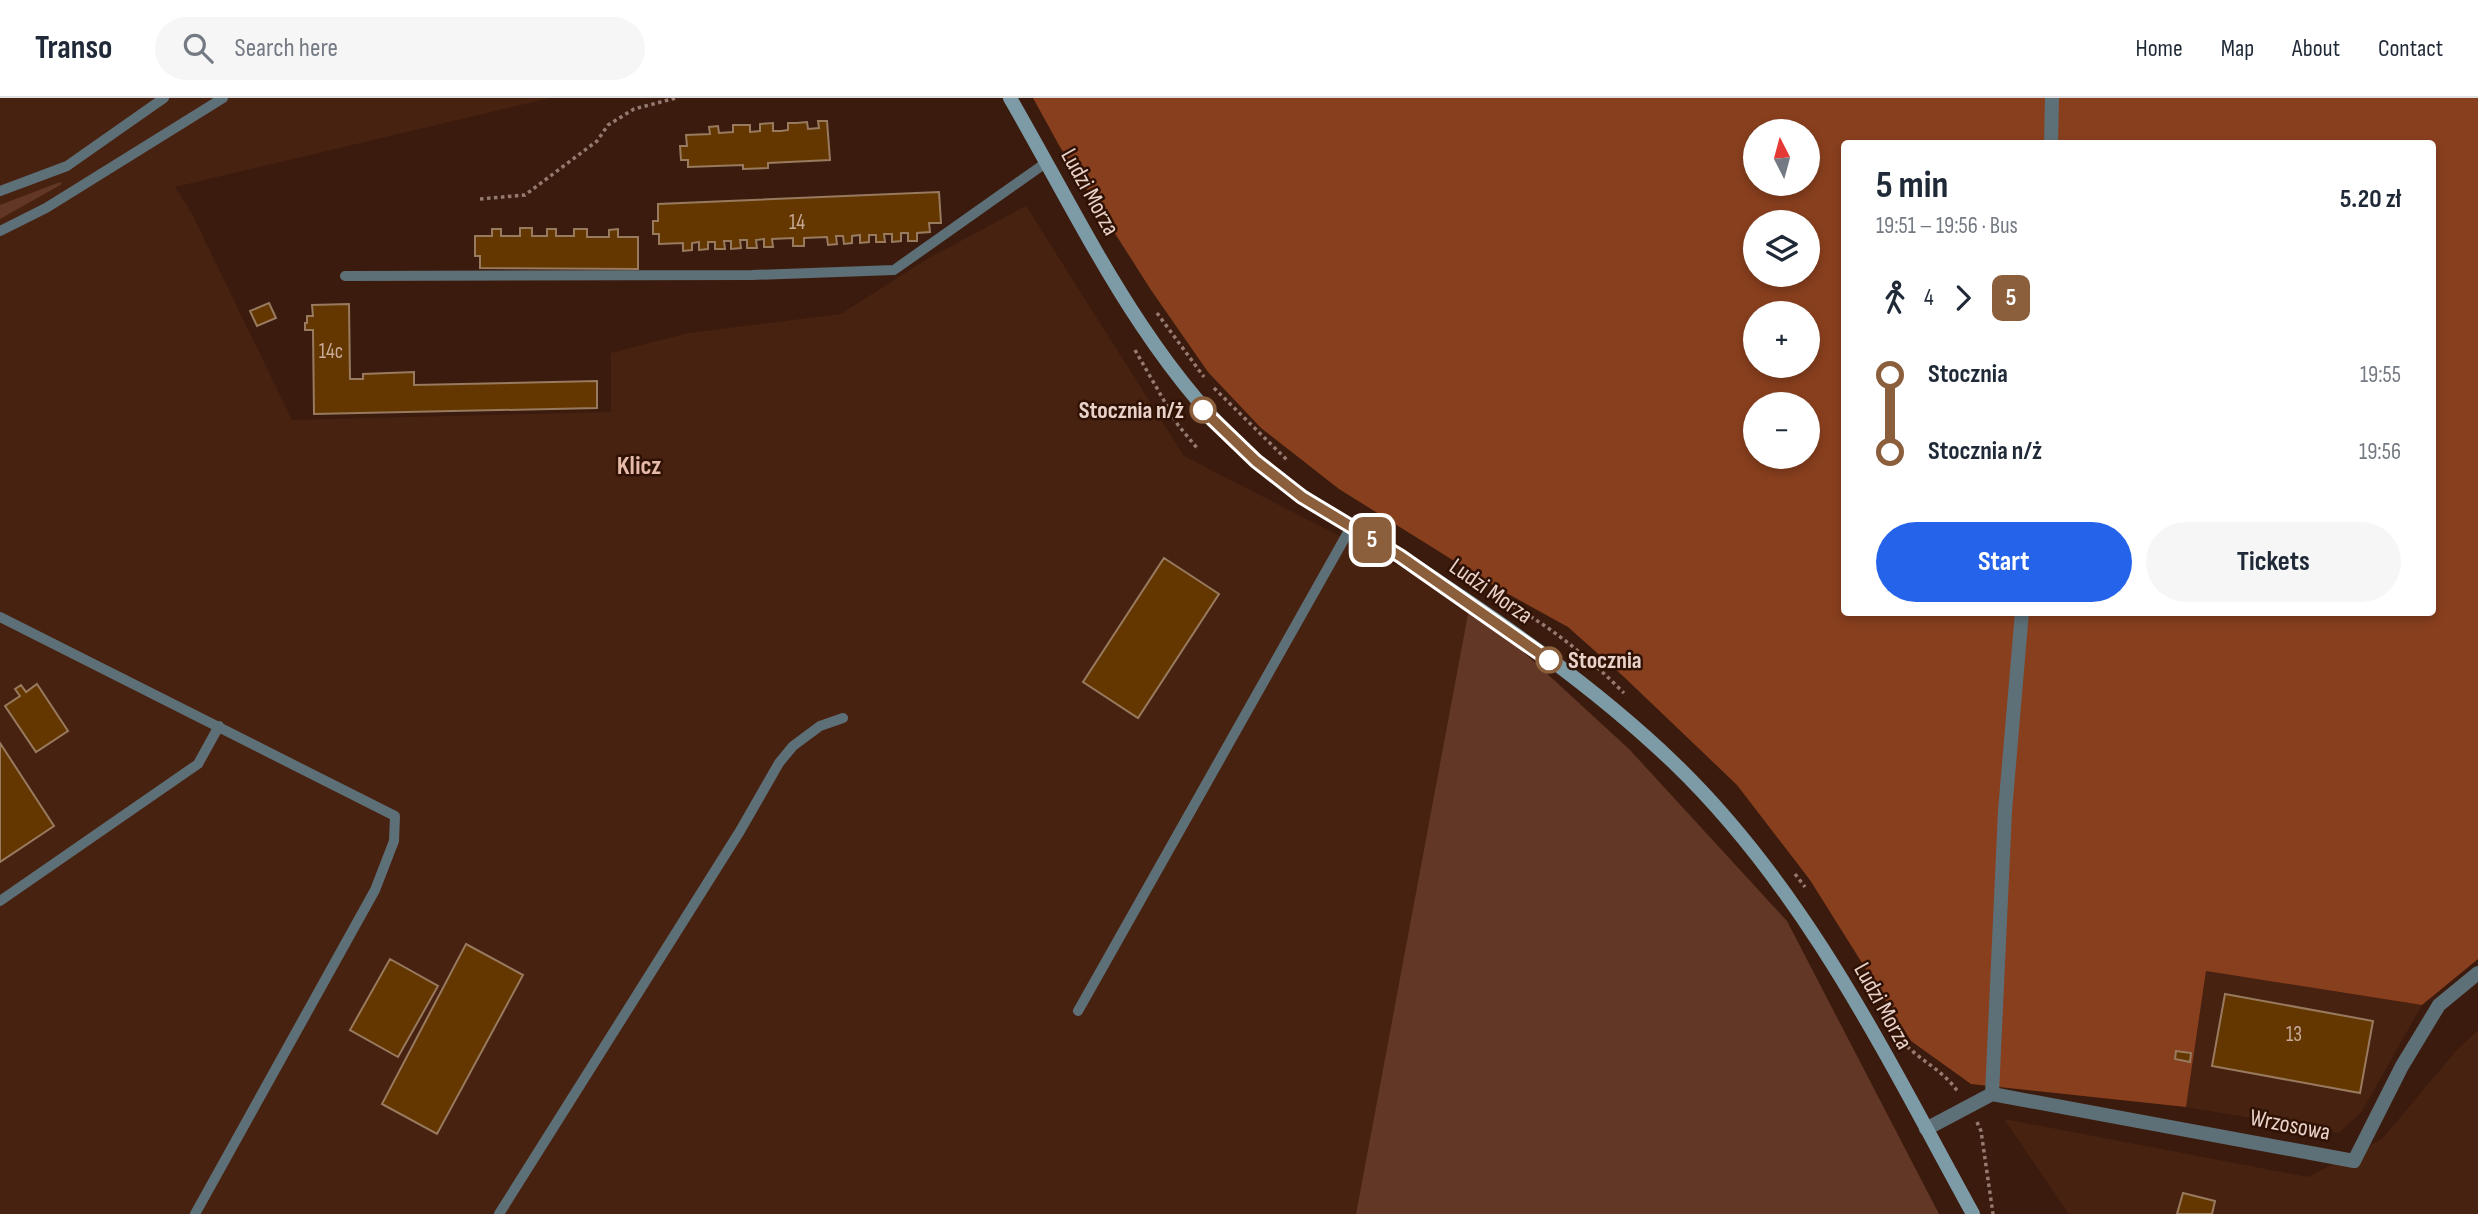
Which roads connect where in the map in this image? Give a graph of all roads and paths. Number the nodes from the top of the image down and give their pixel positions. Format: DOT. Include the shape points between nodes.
graph roads {
  1 [pos="164,98"];
  2 [pos="223,98"];
  3 [pos="676,98"];
  4 [pos="1010,98"];
  5 [pos="2052,98"];
  6 [pos="2051,140"];
  7 [pos="1047,162"];
  8 [pos="0,191"];
  9 [pos="480,198"];
  10 [pos="0,231"];
  11 [pos="345,276"];
  12 [pos="1134,349"];
  13 [pos="1198,448"];
  14 [pos="1350,527"];
  15 [pos="2022,616"];
  16 [pos="0,617"];
  17 [pos="843,718"];
  18 [pos="219,726"];
  19 [pos="0,901"];
  20 [pos="2478,973"];
  21 [pos="1079,1011"];
  22 [pos="1992,1094"];
  23 [pos="1926,1129"];
  24 [pos="195,1214"];
  25 [pos="499,1214"];
  26 [pos="1973,1214"];
  1 -- 8 [label="lane" via="67,166"];
  2 -- 10 [label="lane" via="46,208"];
  3 -- 9 [label="path" via="634,109 608,125 597,141 525,195"];
  4 -- 7 [label="street, Ludzi Morza"];
  5 -- 6 [label="street"];
  7 -- 11 [label="lane" via="894,270"];
  7 -- 14 [label="street, Ludzi Morza" via="1168,368 1256,461"];
  12 -- 13 [label="path" via="1178,425"];
  14 -- 21 [label="lane"];
  14 -- 23 [label="street, Ludzi Morza" via="1400,556 1549,660 1647,738 1715,804 1791,899 1834,965"];
  15 -- 22 [label="street" via="2005,811"];
  16 -- 18 [label="lane"];
  17 -- 25 [label="lane" via="820,726 779,763"];
  18 -- 19 [label="lane" via="198,764"];
  18 -- 24 [label="lane" via="395,816 394,841 375,890"];
  20 -- 22 [label="street, Wrzosowa" via="2439,1005 2354,1161"];
  22 -- 23 [label="street"];
  23 -- 26 [label="street, Ludzi Morza"];
}
